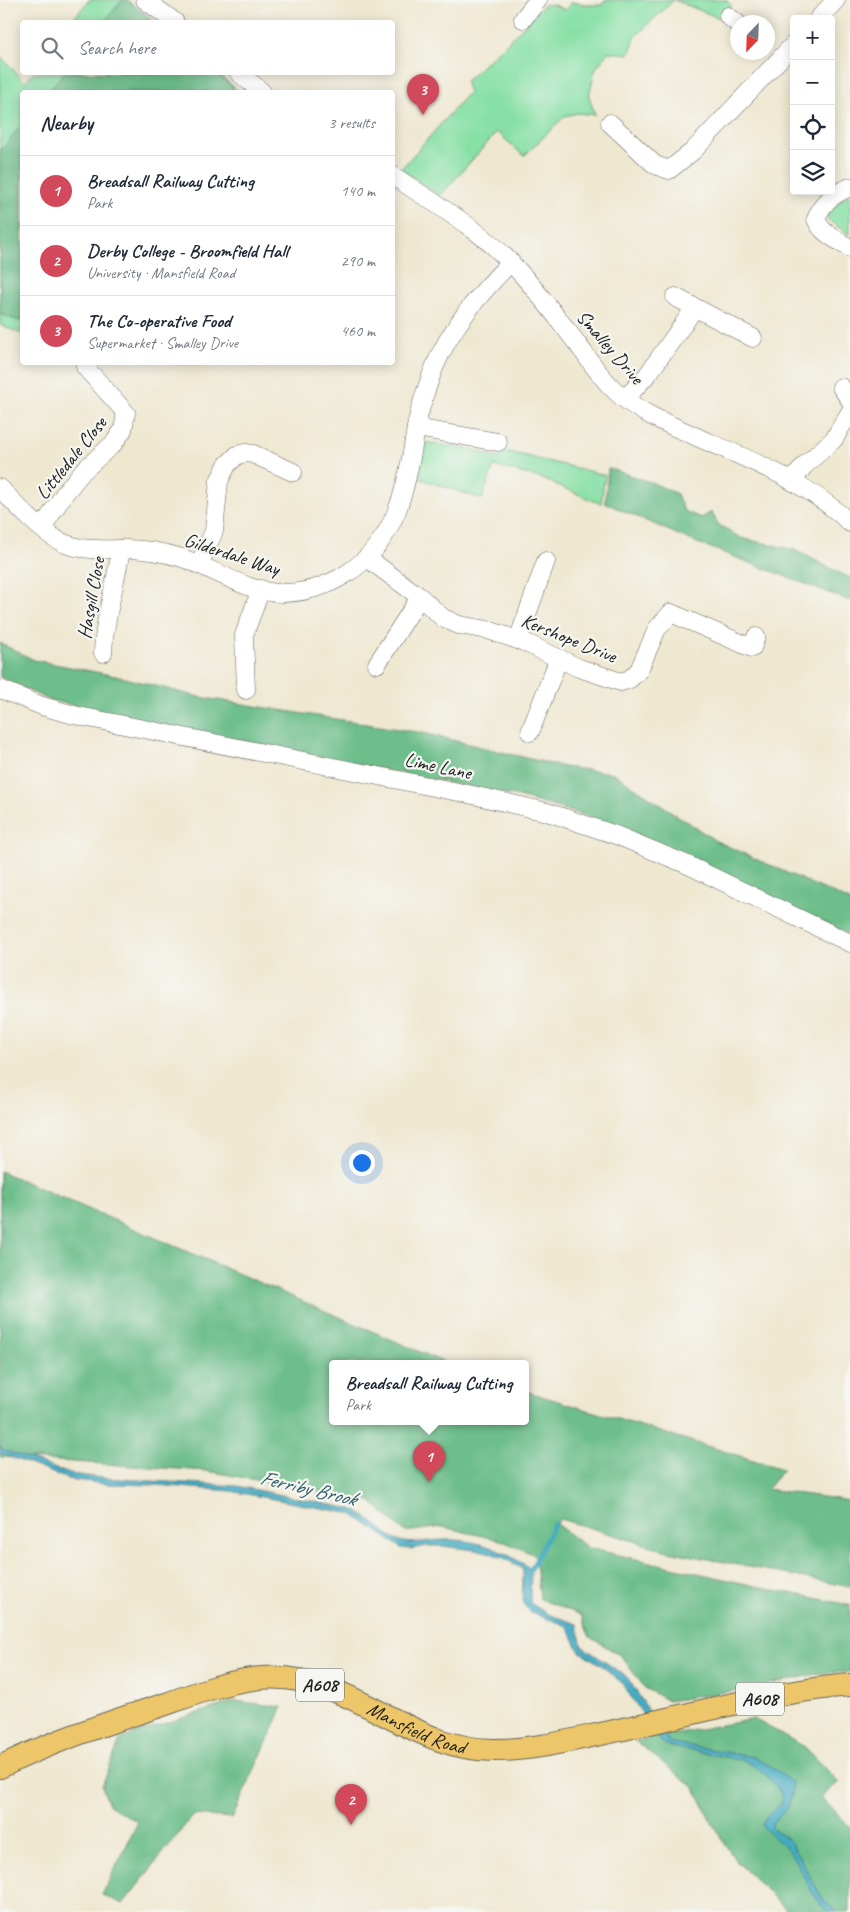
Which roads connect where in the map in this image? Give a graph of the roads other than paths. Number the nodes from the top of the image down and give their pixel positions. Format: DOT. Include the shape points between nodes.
graph roads {
  1 [pos="145,0"];
  2 [pos="538,0"];
  3 [pos="836,0"];
  4 [pos="822,15"];
  5 [pos="523,19"];
  6 [pos="172,20"];
  7 [pos="790,46"];
  8 [pos="775,55"];
  9 [pos="770,60"];
  10 [pos="242,75"];
  11 [pos="260,90"];
  12 [pos="610,123"];
  13 [pos="395,177"];
  14 [pos="850,187"];
  15 [pos="850,248"];
  16 [pos="511,262"];
  17 [pos="675,297"];
  18 [pos="694,308"];
  19 [pos="753,338"];
  20 [pos="85,367"];
  21 [pos="625,399"];
  22 [pos="850,412"];
  23 [pos="416,428"];
  24 [pos="498,442"];
  25 [pos="293,472"];
  26 [pos="792,481"];
  27 [pos="0,488"];
  28 [pos="850,523"];
  29 [pos="42,528"];
  30 [pos="121,549"];
  31 [pos="367,558"];
  32 [pos="546,561"];
  33 [pos="199,565"];
  34 [pos="261,589"];
  35 [pos="420,597"];
  36 [pos="756,637"];
  37 [pos="518,640"];
  38 [pos="103,653"];
  39 [pos="559,658"];
  40 [pos="377,664"];
  41 [pos="0,689"];
  42 [pos="246,690"];
  43 [pos="530,732"];
  44 [pos="850,942"];
  45 [pos="850,1685"];
  46 [pos="0,1767"];
  1 -- 6 [label="street"];
  2 -- 5 [label="street"];
  3 -- 4 [label="street"];
  7 -- 8 [label="street"];
  9 -- 12 [label="street" via="693,151 669,170 655,165"];
  10 -- 11 [label="street"];
  13 -- 16 [label="street, Smalley Drive" via="468,227"];
  14 -- 15 [label="street" via="827,200 816,219 825,232"];
  16 -- 21 [label="street, Smalley Drive" via="601,376"];
  16 -- 23 [label="street, Gilderdale Way" via="482,292 452,332 434,369"];
  17 -- 18 [label="street"];
  18 -- 19 [label="street"];
  18 -- 21 [label="street" via="648,374"];
  20 -- 29 [label="street, Littledale Close" via="126,413 123,430 74,482"];
  21 -- 26 [label="street, Smalley Drive" via="666,424"];
  22 -- 26 [label="street" via="834,439"];
  23 -- 24 [label="street"];
  23 -- 31 [label="street, Gilderdale Way" via="408,478 397,513 381,543"];
  25 -- 33 [label="street" via="253,454 237,455 218,481 214,531"];
  26 -- 28 [label="street, Smalley Drive" via="827,503"];
  27 -- 29 [label="street, Gilderdale Way"];
  29 -- 30 [label="street, Gilderdale Way" via="65,544 79,548"];
  30 -- 33 [label="street, Gilderdale Way" via="159,553"];
  30 -- 38 [label="street, Hasgill Close" via="103,631"];
  31 -- 34 [label="street, Gilderdale Way" via="339,579 311,589 280,593"];
  31 -- 35 [label="street, Kershope Drive"];
  32 -- 37 [label="street"];
  33 -- 34 [label="street, Gilderdale Way"];
  34 -- 42 [label="street" via="244,635"];
  35 -- 37 [label="street, Kershope Drive" via="451,622"];
  35 -- 40 [label="street"];
  36 -- 39 [label="street, Kershope Drive" via="752,648 671,613 657,629 639,670 630,679 621,682"];
  37 -- 39 [label="street, Kershope Drive"];
  39 -- 43 [label="street"];
  41 -- 44 [label="street, Lime Lane" via="74,715 547,812 616,835 688,865"];
  45 -- 46 [label="main road, Mansfield Road / A608" via="782,1694 516,1750 476,1750 434,1738 314,1683 266,1678 235,1682 141,1712"];
}
